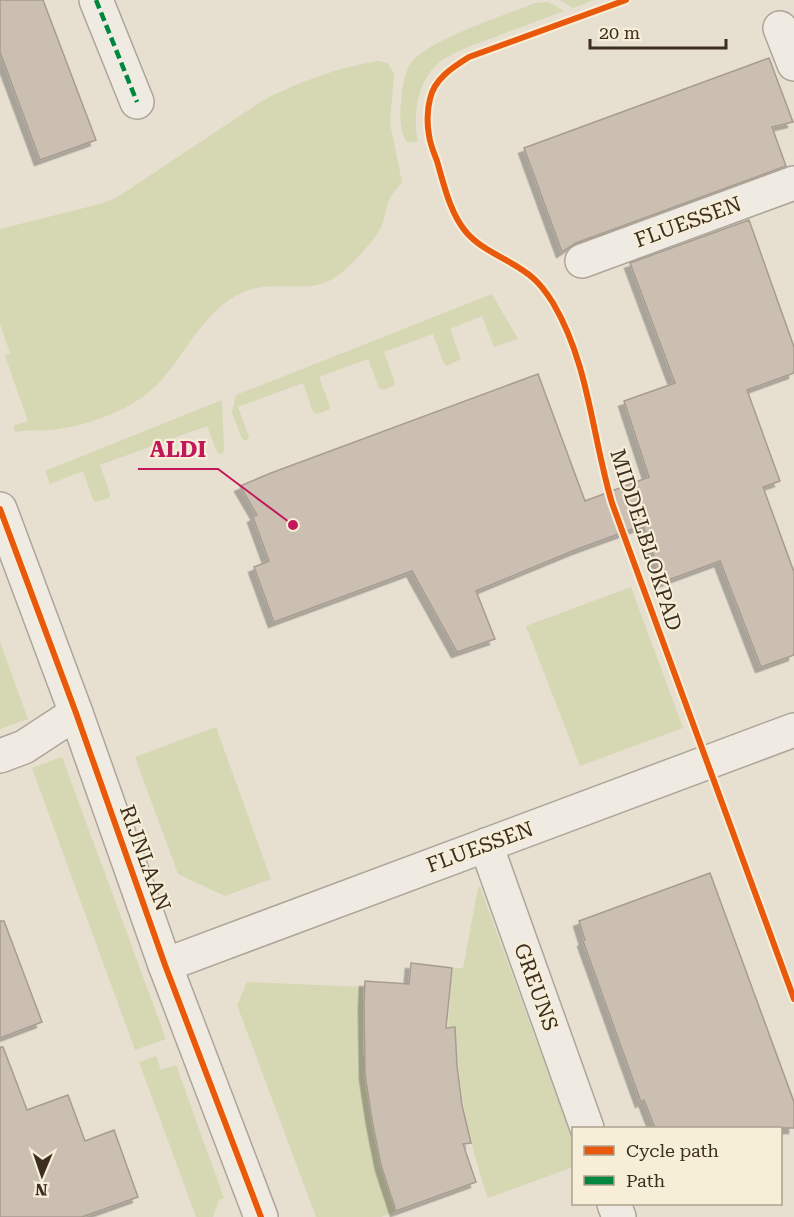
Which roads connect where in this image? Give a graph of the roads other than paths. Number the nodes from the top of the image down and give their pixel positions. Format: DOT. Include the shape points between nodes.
graph roads {
  1 [pos="96,0"];
  2 [pos="780,28"];
  3 [pos="794,64"];
  4 [pos="137,102"];
  5 [pos="794,184"];
  6 [pos="582,261"];
  7 [pos="0,509"];
  8 [pos="76,713"];
  9 [pos="794,730"];
  10 [pos="0,756"];
  11 [pos="486,845"];
  12 [pos="165,964"];
  13 [pos="587,1127"];
  14 [pos="261,1217"];
  1 -- 4 [label="street"];
  2 -- 3 [label="street"];
  5 -- 6 [label="street, FLUESSEN"];
  7 -- 8 [label="street, RIJNLAAN"];
  8 -- 10 [label="street" via="24,747"];
  8 -- 12 [label="street, RIJNLAAN"];
  9 -- 11 [label="street, FLUESSEN"];
  11 -- 12 [label="street, FLUESSEN"];
  11 -- 13 [label="street, GREUNS"];
  12 -- 14 [label="street, RIJNLAAN"];
}
